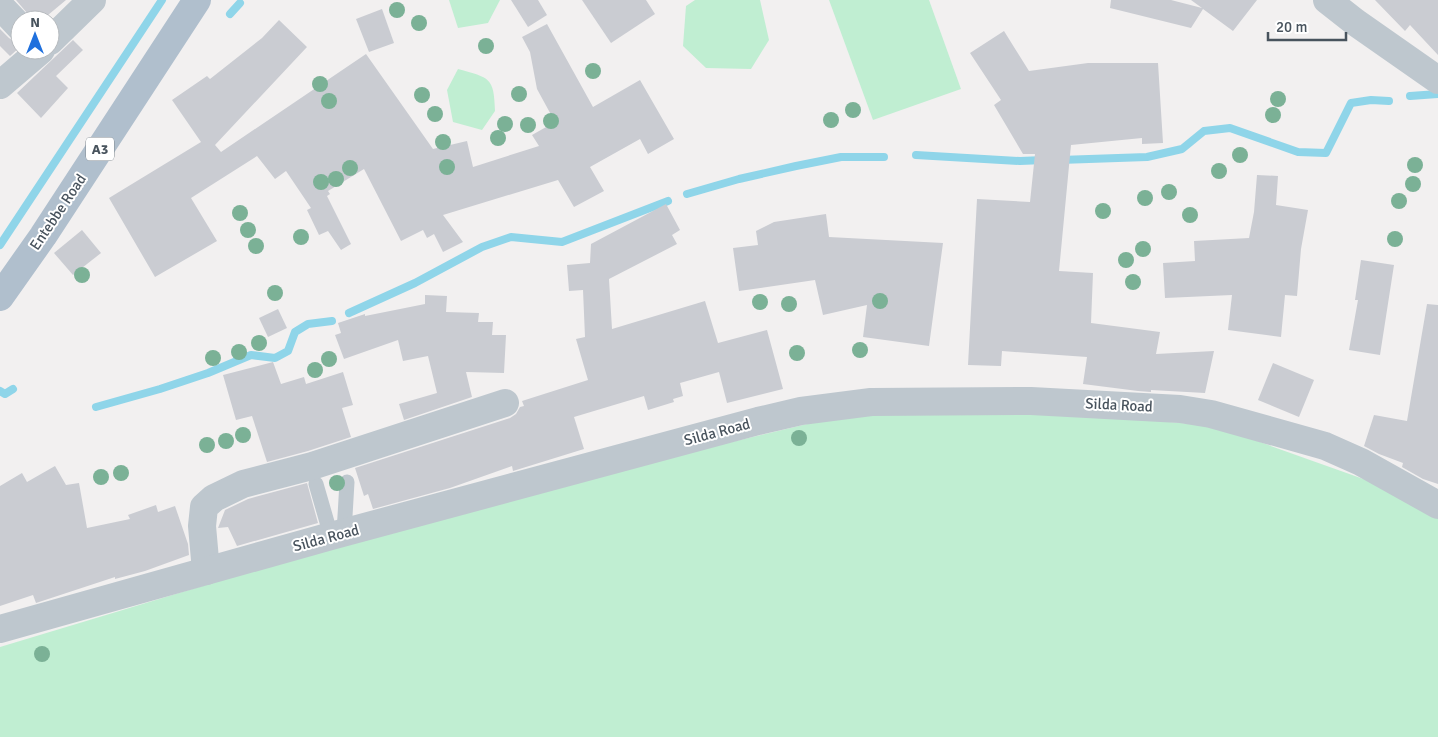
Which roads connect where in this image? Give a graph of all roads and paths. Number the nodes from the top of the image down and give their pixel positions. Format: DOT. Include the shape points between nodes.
graph roads {
  1 [pos="92,0"];
  2 [pos="197,0"];
  3 [pos="1327,0"];
  4 [pos="0,6"];
  5 [pos="10,16"];
  6 [pos="60,31"];
  7 [pos="29,60"];
  8 [pos="1438,80"];
  9 [pos="0,85"];
  10 [pos="0,297"];
  11 [pos="505,403"];
  12 [pos="347,482"];
  13 [pos="316,484"];
  14 [pos="1438,505"];
  15 [pos="337,535"];
  16 [pos="206,571"];
  17 [pos="0,628"];
  1 -- 6 [label="street"];
  2 -- 10 [label="main road, Entebbe Road / A3"];
  3 -- 8 [label="street"];
  4 -- 5 [label="street"];
  7 -- 9 [label="street"];
  11 -- 16 [label="street" via="312,466 243,484 214,498 204,507 202,526"];
  12 -- 15 [label="lane"];
  13 -- 15 [label="lane"];
  14 -- 15 [label="street, Silda Road" via="1346,454 1211,414 1180,409 1031,401 872,402 801,411 758,421"];
  15 -- 16 [label="street, Silda Road"];
  16 -- 17 [label="street, Silda Road"];
}
